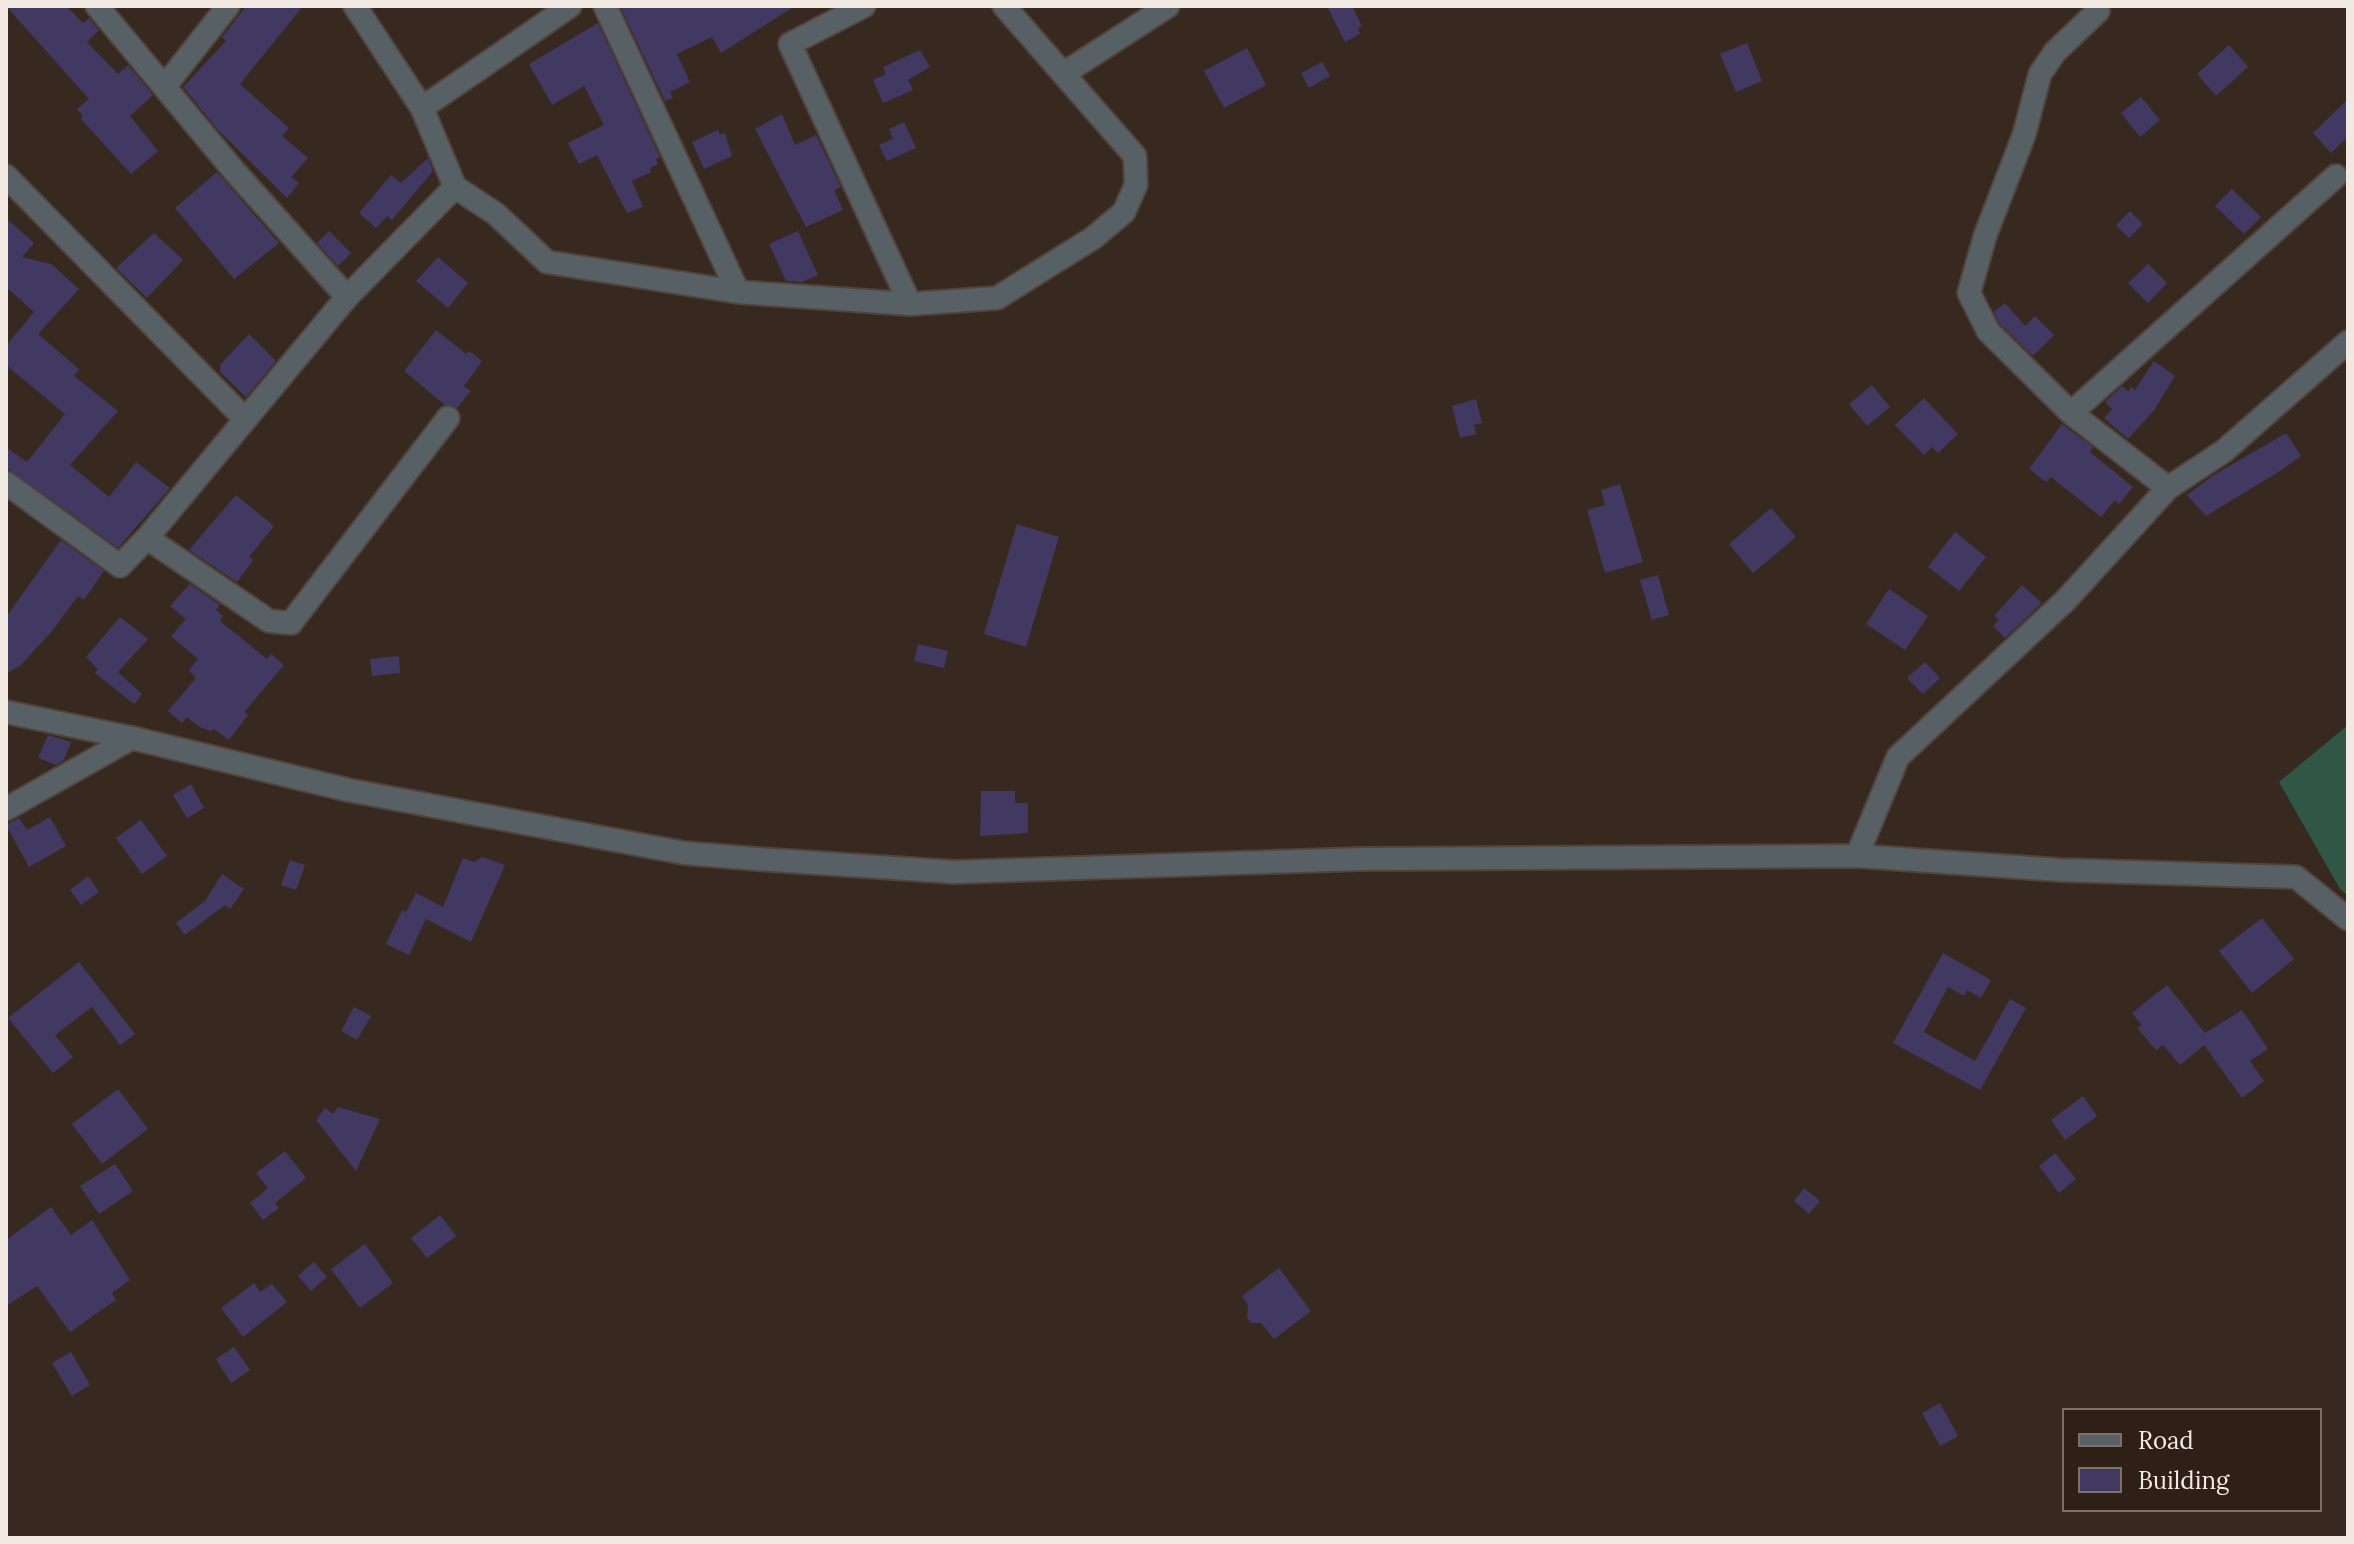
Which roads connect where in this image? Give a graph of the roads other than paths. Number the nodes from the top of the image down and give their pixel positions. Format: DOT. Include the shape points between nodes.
graph roads {
  1 [pos="97,6"];
  2 [pos="228,6"];
  3 [pos="355,6"];
  4 [pos="570,6"];
  5 [pos="605,6"];
  6 [pos="864,6"];
  7 [pos="1004,6"];
  8 [pos="1168,6"];
  9 [pos="2096,6"];
  10 [pos="1063,74"];
  11 [pos="165,86"];
  12 [pos="422,108"];
  13 [pos="6,176"];
  14 [pos="2336,176"];
  15 [pos="455,187"];
  16 [pos="738,292"];
  17 [pos="347,297"];
  18 [pos="910,304"];
  19 [pos="2348,342"];
  20 [pos="2071,413"];
  21 [pos="448,418"];
  22 [pos="245,419"];
  23 [pos="6,483"];
  24 [pos="2168,488"];
  25 [pos="147,538"];
  26 [pos="6,712"];
  27 [pos="132,738"];
  28 [pos="6,809"];
  29 [pos="1857,856"];
  30 [pos="2348,919"];
  1 -- 11 [label="street"];
  2 -- 11 [label="street"];
  3 -- 12 [label="street"];
  4 -- 12 [label="street"];
  5 -- 16 [label="street"];
  6 -- 18 [label="street" via="790,44"];
  7 -- 10 [label="street"];
  8 -- 10 [label="street"];
  9 -- 20 [label="street" via="2098,11 2040,74 1969,293 1988,331"];
  10 -- 18 [label="street" via="1135,156 1136,185 1124,212 1093,238 997,298"];
  11 -- 17 [label="street"];
  12 -- 15 [label="street"];
  13 -- 22 [label="street"];
  14 -- 20 [label="street"];
  15 -- 16 [label="street" via="496,214 547,262"];
  15 -- 17 [label="street"];
  16 -- 18 [label="street"];
  17 -- 22 [label="street"];
  19 -- 24 [label="street" via="2235,442"];
  20 -- 24 [label="street"];
  21 -- 25 [label="street" via="291,623 269,621"];
  22 -- 25 [label="street"];
  23 -- 25 [label="street" via="120,566"];
  24 -- 29 [label="street" via="2066,600 1898,757"];
  26 -- 27 [label="street"];
  27 -- 28 [label="street"];
  27 -- 29 [label="street" via="348,790 684,853 857,867 954,872 1362,859"];
  29 -- 30 [label="street" via="2060,870 2296,877"];
}
